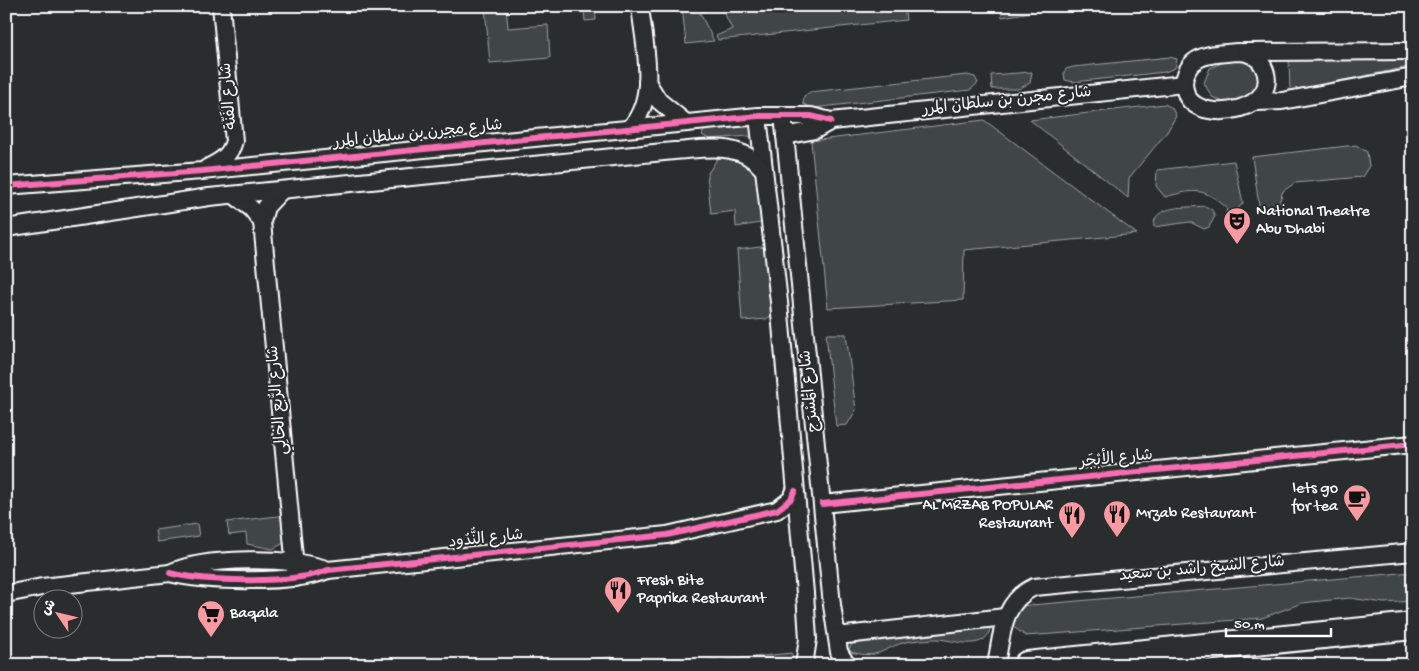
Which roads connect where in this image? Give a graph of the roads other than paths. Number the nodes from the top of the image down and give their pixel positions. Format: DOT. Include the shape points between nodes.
graph roads {
  1 [pos="221,6"];
  2 [pos="640,6"];
  3 [pos="1413,50"];
  4 [pos="1245,52"];
  5 [pos="1413,77"];
  6 [pos="647,82"];
  7 [pos="1184,84"];
  8 [pos="1256,102"];
  9 [pos="782,115"];
  10 [pos="758,116"];
  11 [pos="831,122"];
  12 [pos="680,123"];
  13 [pos="630,128"];
  14 [pos="785,136"];
  15 [pos="674,150"];
  16 [pos="763,169"];
  17 [pos="202,170"];
  18 [pos="8,186"];
  19 [pos="281,191"];
  20 [pos="234,196"];
  21 [pos="262,222"];
  22 [pos="9,225"];
  23 [pos="774,260"];
  24 [pos="798,260"];
  25 [pos="1413,444"];
  26 [pos="795,491"];
  27 [pos="822,504"];
  28 [pos="768,513"];
  29 [pos="799,532"];
  30 [pos="1413,552"];
  31 [pos="295,570"];
  32 [pos="830,591"];
  33 [pos="805,593"];
  34 [pos="6,594"];
  35 [pos="1005,617"];
  36 [pos="1413,626"];
  37 [pos="837,636"];
  38 [pos="804,665"];
  39 [pos="847,665"];
  40 [pos="996,665"];
  41 [pos="1027,665"];
  1 -- 17 [label="street, شارع الفَنّة" via="234,141 224,159"];
  2 -- 6 [label="street"];
  3 -- 4 [label="street"];
  4 -- 7 [label="street" via="1197,59 1187,70"];
  4 -- 8 [label="street" via="1261,63 1266,76 1265,89"];
  5 -- 8 [label="street" via="1282,101"];
  6 -- 12 [label="street" via="659,101"];
  6 -- 13 [label="street" via="646,102"];
  7 -- 8 [label="street" via="1191,102 1204,110 1247,107"];
  7 -- 11 [label="street, شارع مجرن بن سلطان المرر"];
  9 -- 10 [label="street, شارع مجرن بن سلطان المرر"];
  9 -- 11 [label="street, شارع مجرن بن سلطان المرر" via="811,116"];
  9 -- 14 [label="street, شارع المَسْرَج"];
  10 -- 12 [label="street, شارع مجرن بن سلطان المرر"];
  10 -- 16 [label="street, شارع المَسْرَج"];
  11 -- 14 [label="street, شارع مجرن بن سلطان المرر" via="815,130"];
  12 -- 13 [label="street, شارع مجرن بن سلطان المرر"];
  12 -- 15 [label="street"];
  13 -- 17 [label="street, شارع مجرن بن سلطان المرر"];
  14 -- 24 [label="street, شارع المَسْرَج"];
  15 -- 16 [label="street" via="736,150 751,157"];
  15 -- 19 [label="street"];
  16 -- 23 [label="street, شارع المَسْرَج"];
  17 -- 18 [label="street, شارع مجرن بن سلطان المرر"];
  19 -- 20 [label="street"];
  19 -- 21 [label="street" via="266,208"];
  20 -- 21 [label="street" via="252,209"];
  20 -- 22 [label="street"];
  21 -- 31 [label="street, شارع الرُّبع الخالِي"];
  23 -- 24 [label="street" via="789,267"];
  23 -- 26 [label="street, شارع المَسْرَج"];
  24 -- 27 [label="street, شارع المَسْرَج"];
  25 -- 27 [label="street, شارع الأبْجَر"];
  26 -- 28 [label="street, شارع النُّدُود" via="784,505"];
  26 -- 29 [label="street, شارع المَسْرَج"];
  27 -- 32 [label="street, شارع المَسْرَج"];
  28 -- 29 [label="street" via="786,520"];
  28 -- 31 [label="street, شارع النُّدُود" via="667,534 328,570"];
  29 -- 33 [label="street, شارع المَسْرَج"];
  30 -- 35 [label="street, شارع الشيخ راشد بن سعيد" via="1044,584 1017,597"];
  31 -- 34 [label="street, شارع النُّدُود" via="203,579 170,573"];
  32 -- 33 [label="street"];
  32 -- 37 [label="street, شارع المَسْرَج"];
  33 -- 38 [label="street, شارع المَسْرَج" via="808,639"];
  35 -- 37 [label="street"];
  35 -- 40 [label="street, شارع الشيخ راشد بن سعيد"];
  36 -- 41 [label="main road"];
  37 -- 39 [label="street, شارع المَسْرَج" via="839,652"];
}
